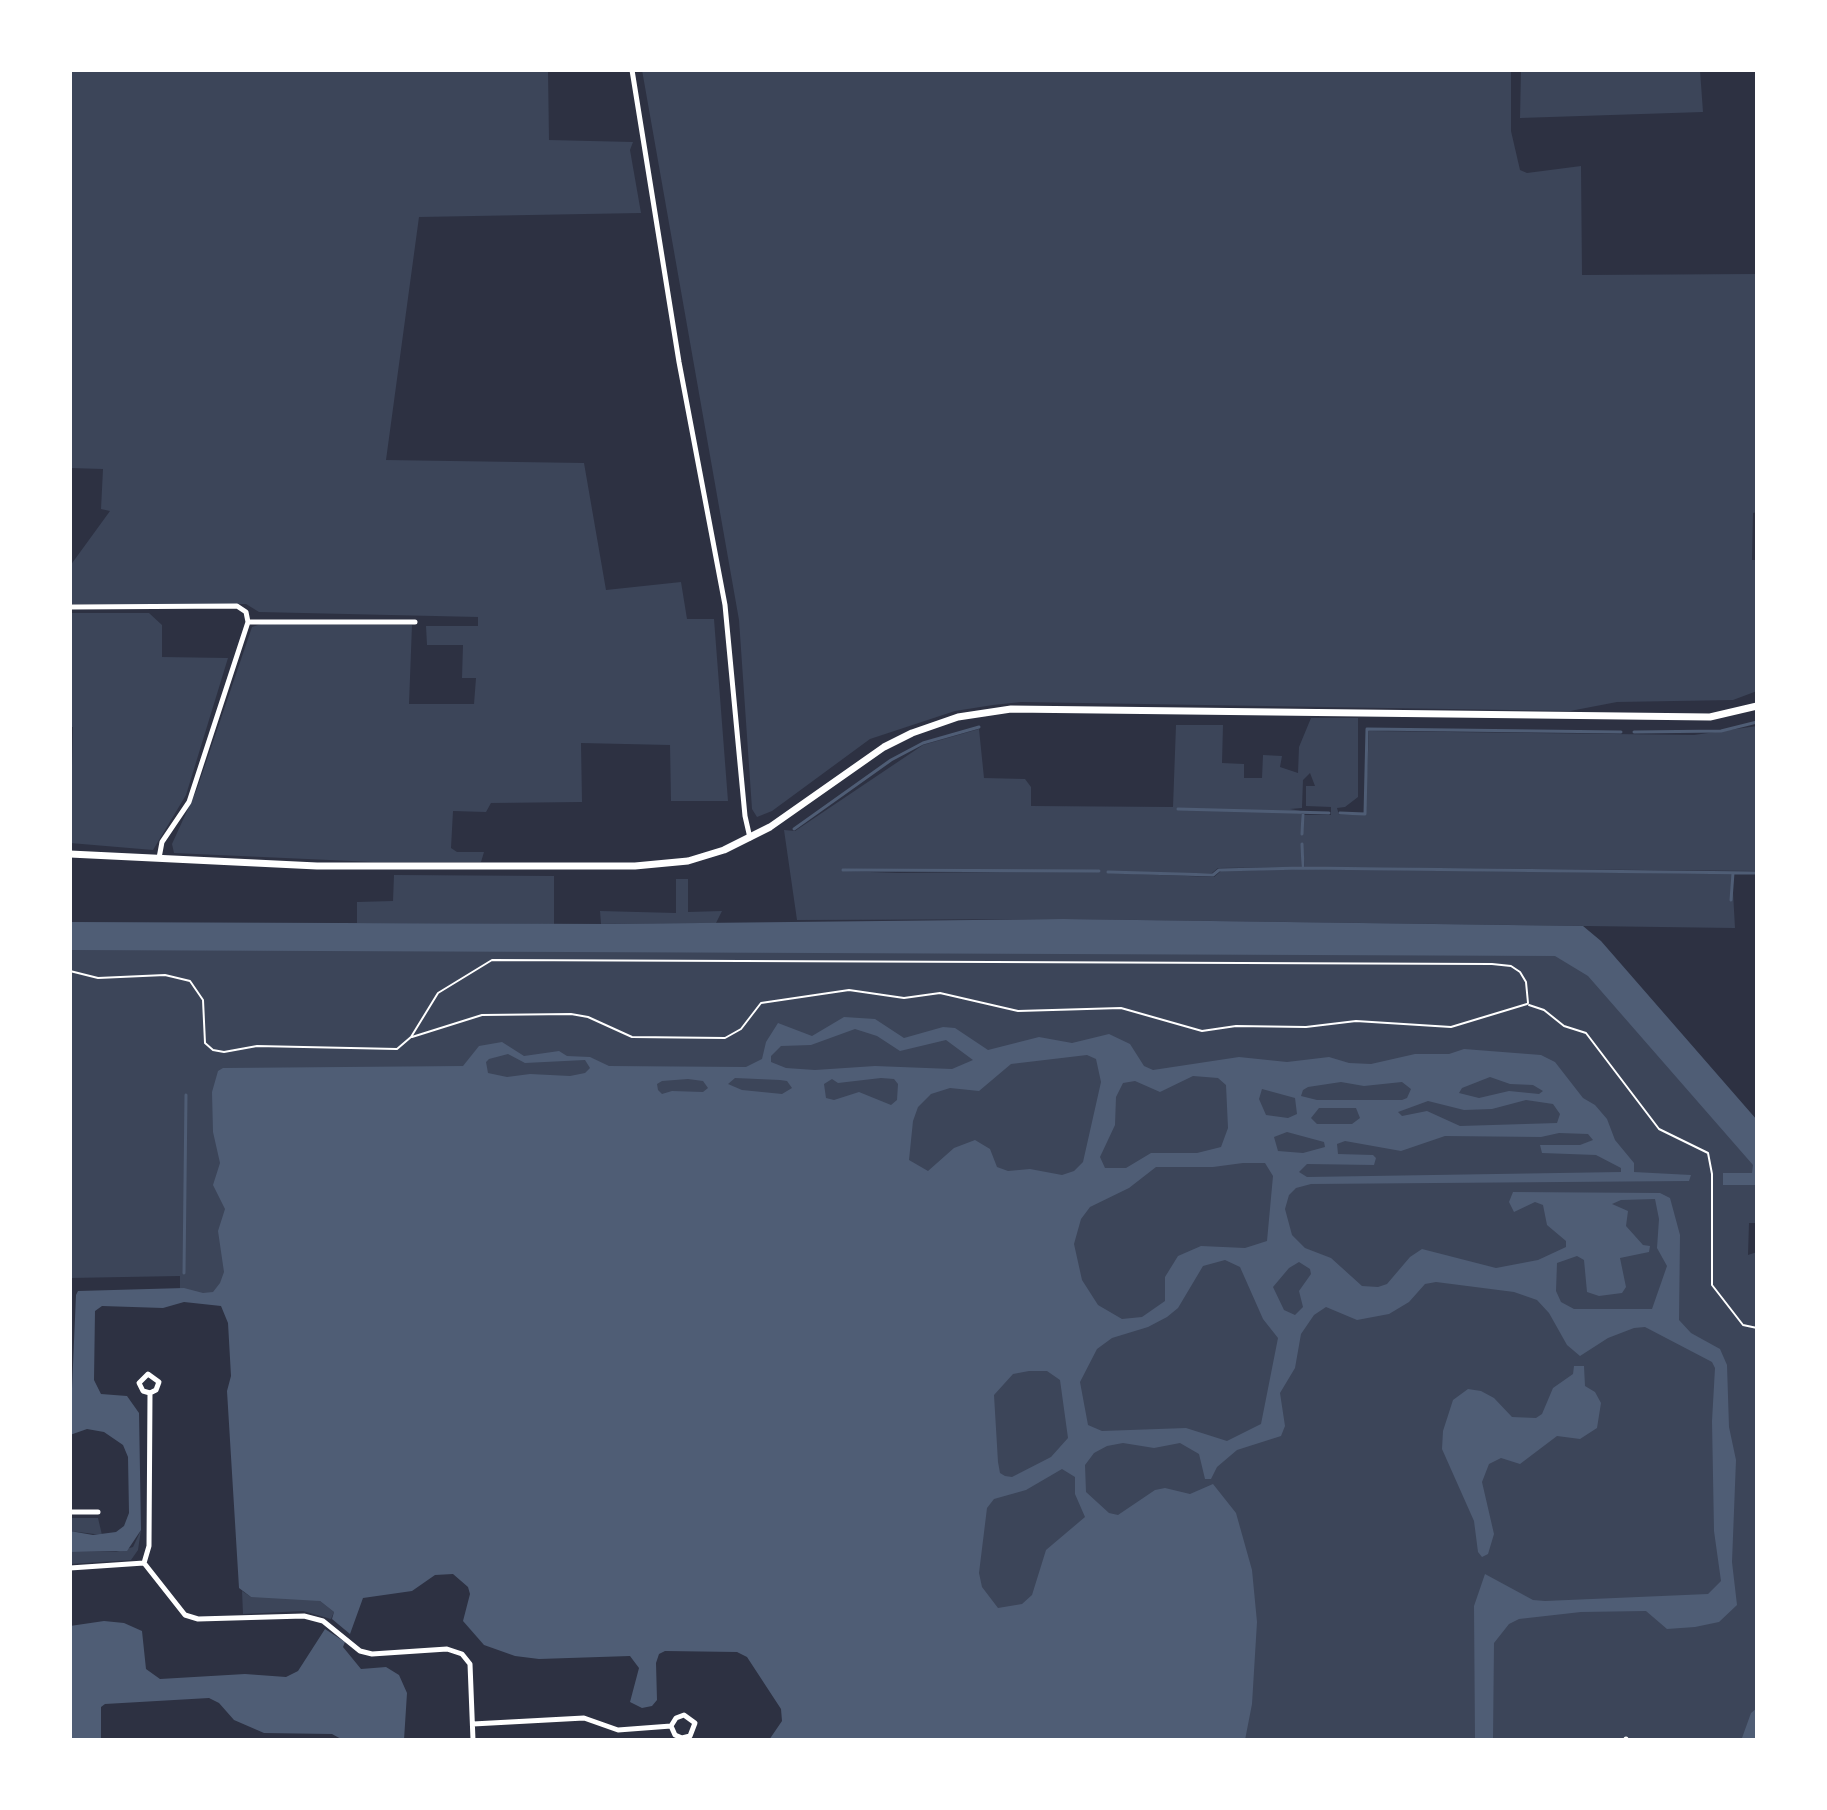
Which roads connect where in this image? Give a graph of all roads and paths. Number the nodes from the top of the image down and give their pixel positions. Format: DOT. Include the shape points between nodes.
graph roads {
  1 [pos="632,70"];
  2 [pos="70,607"];
  3 [pos="248,622"];
  4 [pos="415,622"];
  5 [pos="1757,706"];
  6 [pos="750,838"];
  7 [pos="70,854"];
  8 [pos="159,858"];
  9 [pos="70,971"];
  10 [pos="1528,1003"];
  11 [pos="412,1037"];
  12 [pos="1757,1328"];
  13 [pos="150,1393"];
  14 [pos="70,1512"];
  15 [pos="98,1512"];
  16 [pos="144,1563"];
  17 [pos="70,1568"];
  18 [pos="473,1724"];
  19 [pos="671,1726"];
  20 [pos="473,1740"];
  1 -- 6 [label="street" via="725,605"];
  2 -- 3 [label="street" via="237,606 246,612"];
  3 -- 4 [label="street"];
  3 -- 8 [label="street" via="189,802 162,842"];
  5 -- 6 [label="street" via="1710,717 979,712 941,721 884,747"];
  6 -- 8 [label="street" via="702,858 635,866 317,866"];
  7 -- 8 [label="street"];
  9 -- 11 [label="path" via="93,978 165,975 190,981 203,1000 205,1043 218,1052 257,1046 393,1050"];
  10 -- 11 [label="path" via="1451,1027 1356,1021 1202,1031 1121,1008 1018,1011 940,993 904,998 849,990 761,1003 741,1029 725,1038 632,1037 571,1014 482,1015"];
  10 -- 11 [label="path" via="1520,972 1492,964 492,960 438,993"];
  10 -- 12 [label="path" via="1586,1033 1659,1129 1708,1153 1712,1285 1743,1325"];
  13 -- 16 [label="street" via="149,1546"];
  14 -- 15 [label="street"];
  16 -- 17 [label="street"];
  16 -- 18 [label="street" via="185,1615 198,1619 304,1616 323,1621 372,1654 447,1649 462,1654 470,1664"];
  18 -- 19 [label="street" via="584,1718 618,1730"];
  18 -- 20 [label="street"];
  19 -- 19 [label="street" via="684,1715 695,1723 690,1736 682,1738"];
}
